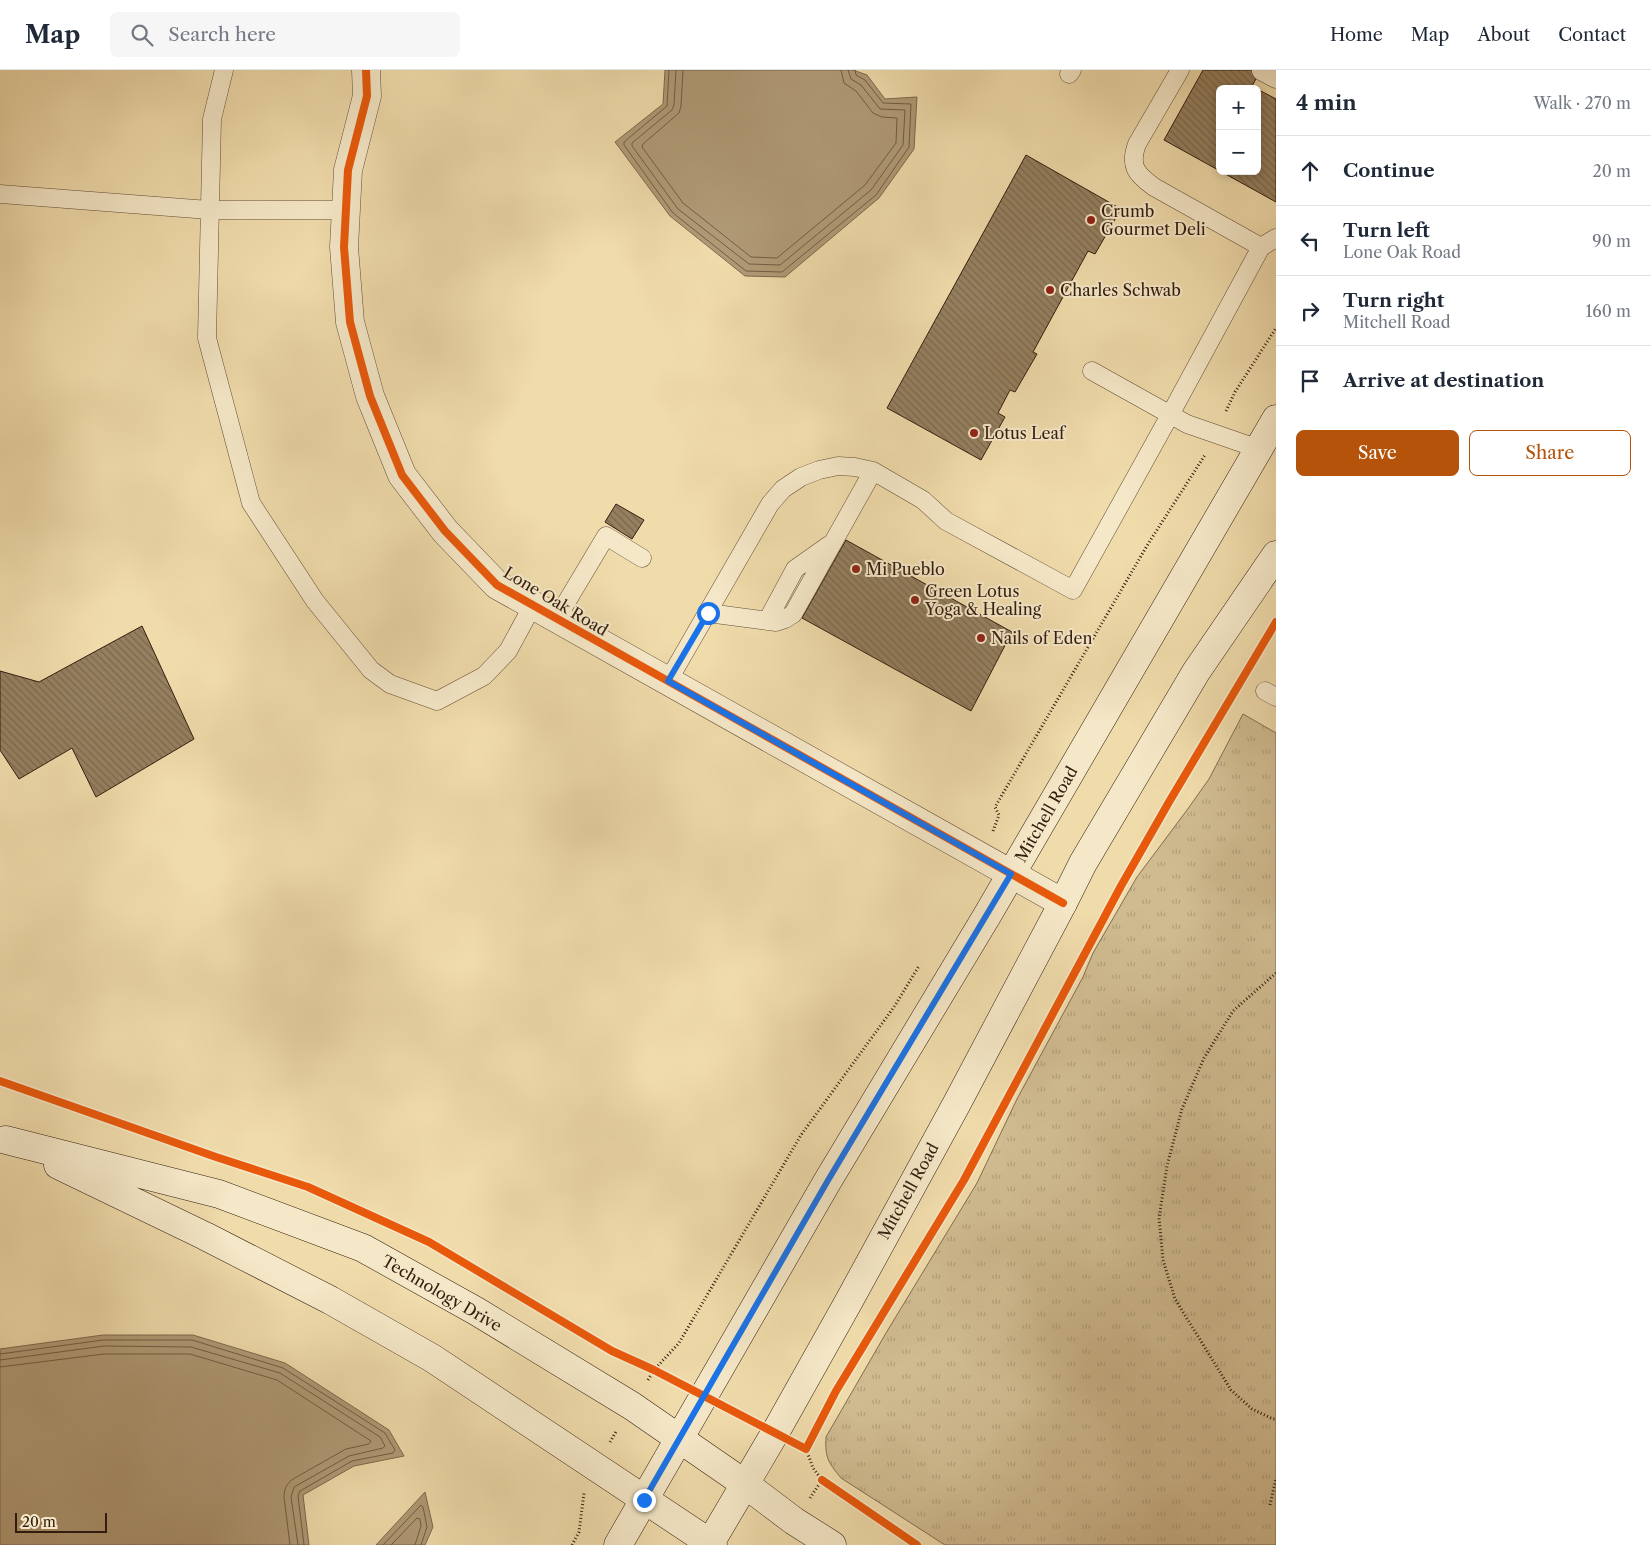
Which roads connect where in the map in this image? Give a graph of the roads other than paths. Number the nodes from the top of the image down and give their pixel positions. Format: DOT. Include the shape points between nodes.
graph roads {
  1 [pos="224,70"];
  2 [pos="366,70"];
  3 [pos="1180,70"];
  4 [pos="1261,70"];
  5 [pos="1276,79"];
  6 [pos="0,194"];
  7 [pos="209,210"];
  8 [pos="346,210"];
  9 [pos="1276,238"];
  10 [pos="1261,247"];
  11 [pos="1092,372"];
  12 [pos="1170,415"];
  13 [pos="1276,419"];
  14 [pos="1258,449"];
  15 [pos="873,471"];
  16 [pos="1276,555"];
  17 [pos="642,558"];
  18 [pos="533,605"];
  19 [pos="708,613"];
  20 [pos="557,618"];
  21 [pos="668,681"];
  22 [pos="1011,874"];
  23 [pos="1063,903"];
  24 [pos="3,1138"];
  25 [pos="679,1439"];
  26 [pos="745,1484"];
  27 [pos="644,1500"];
  28 [pos="618,1545"];
  29 [pos="711,1545"];
  30 [pos="832,1545"];
  1 -- 7 [label="lane" via="212,119"];
  2 -- 8 [label="street, Lone Oak Road" via="367,96 348,170"];
  3 -- 10 [label="lane" via="1137,144 1133,163 1137,172 1154,187"];
  4 -- 5 [label="lane"];
  6 -- 7 [label="lane"];
  7 -- 8 [label="lane"];
  7 -- 18 [label="lane" via="207,338 251,503 321,609 371,670 390,684 437,701 484,676 508,651"];
  8 -- 18 [label="street, Lone Oak Road" via="344,247 350,322 370,396 402,475 445,531 498,585"];
  9 -- 10 [label="lane"];
  10 -- 12 [label="lane"];
  11 -- 12 [label="lane"];
  12 -- 14 [label="lane" via="1214,435"];
  12 -- 15 [label="lane" via="1073,590 946,521 924,500"];
  13 -- 14 [label="street, Mitchell Road"];
  14 -- 22 [label="street, Mitchell Road"];
  15 -- 19 [label="lane" via="855,466 818,470 784,489 770,504"];
  15 -- 19 [label="lane" via="793,614 776,622"];
  16 -- 23 [label="street, Mitchell Road" via="1196,672 1082,863"];
  17 -- 20 [label="lane" via="606,536"];
  18 -- 20 [label="street, Lone Oak Road"];
  19 -- 21 [label="lane"];
  20 -- 21 [label="street, Lone Oak Road"];
  21 -- 22 [label="street, Lone Oak Road"];
  22 -- 23 [label="street, Lone Oak Road"];
  22 -- 25 [label="street, Mitchell Road" via="827,1182"];
  23 -- 26 [label="street, Mitchell Road" via="956,1105"];
  24 -- 25 [label="street, Technology Drive" via="219,1194 363,1248 476,1311 632,1406"];
  24 -- 27 [label="street, Technology Drive" via="330,1300 432,1358"];
  25 -- 26 [label="street, Technology Drive"];
  25 -- 27 [label="street, Mitchell Road"];
  26 -- 29 [label="street, Mitchell Road"];
  26 -- 30 [label="street, Technology Drive"];
  27 -- 28 [label="street, Mitchell Road"];
  27 -- 29 [label="street, Technology Drive"];
}
